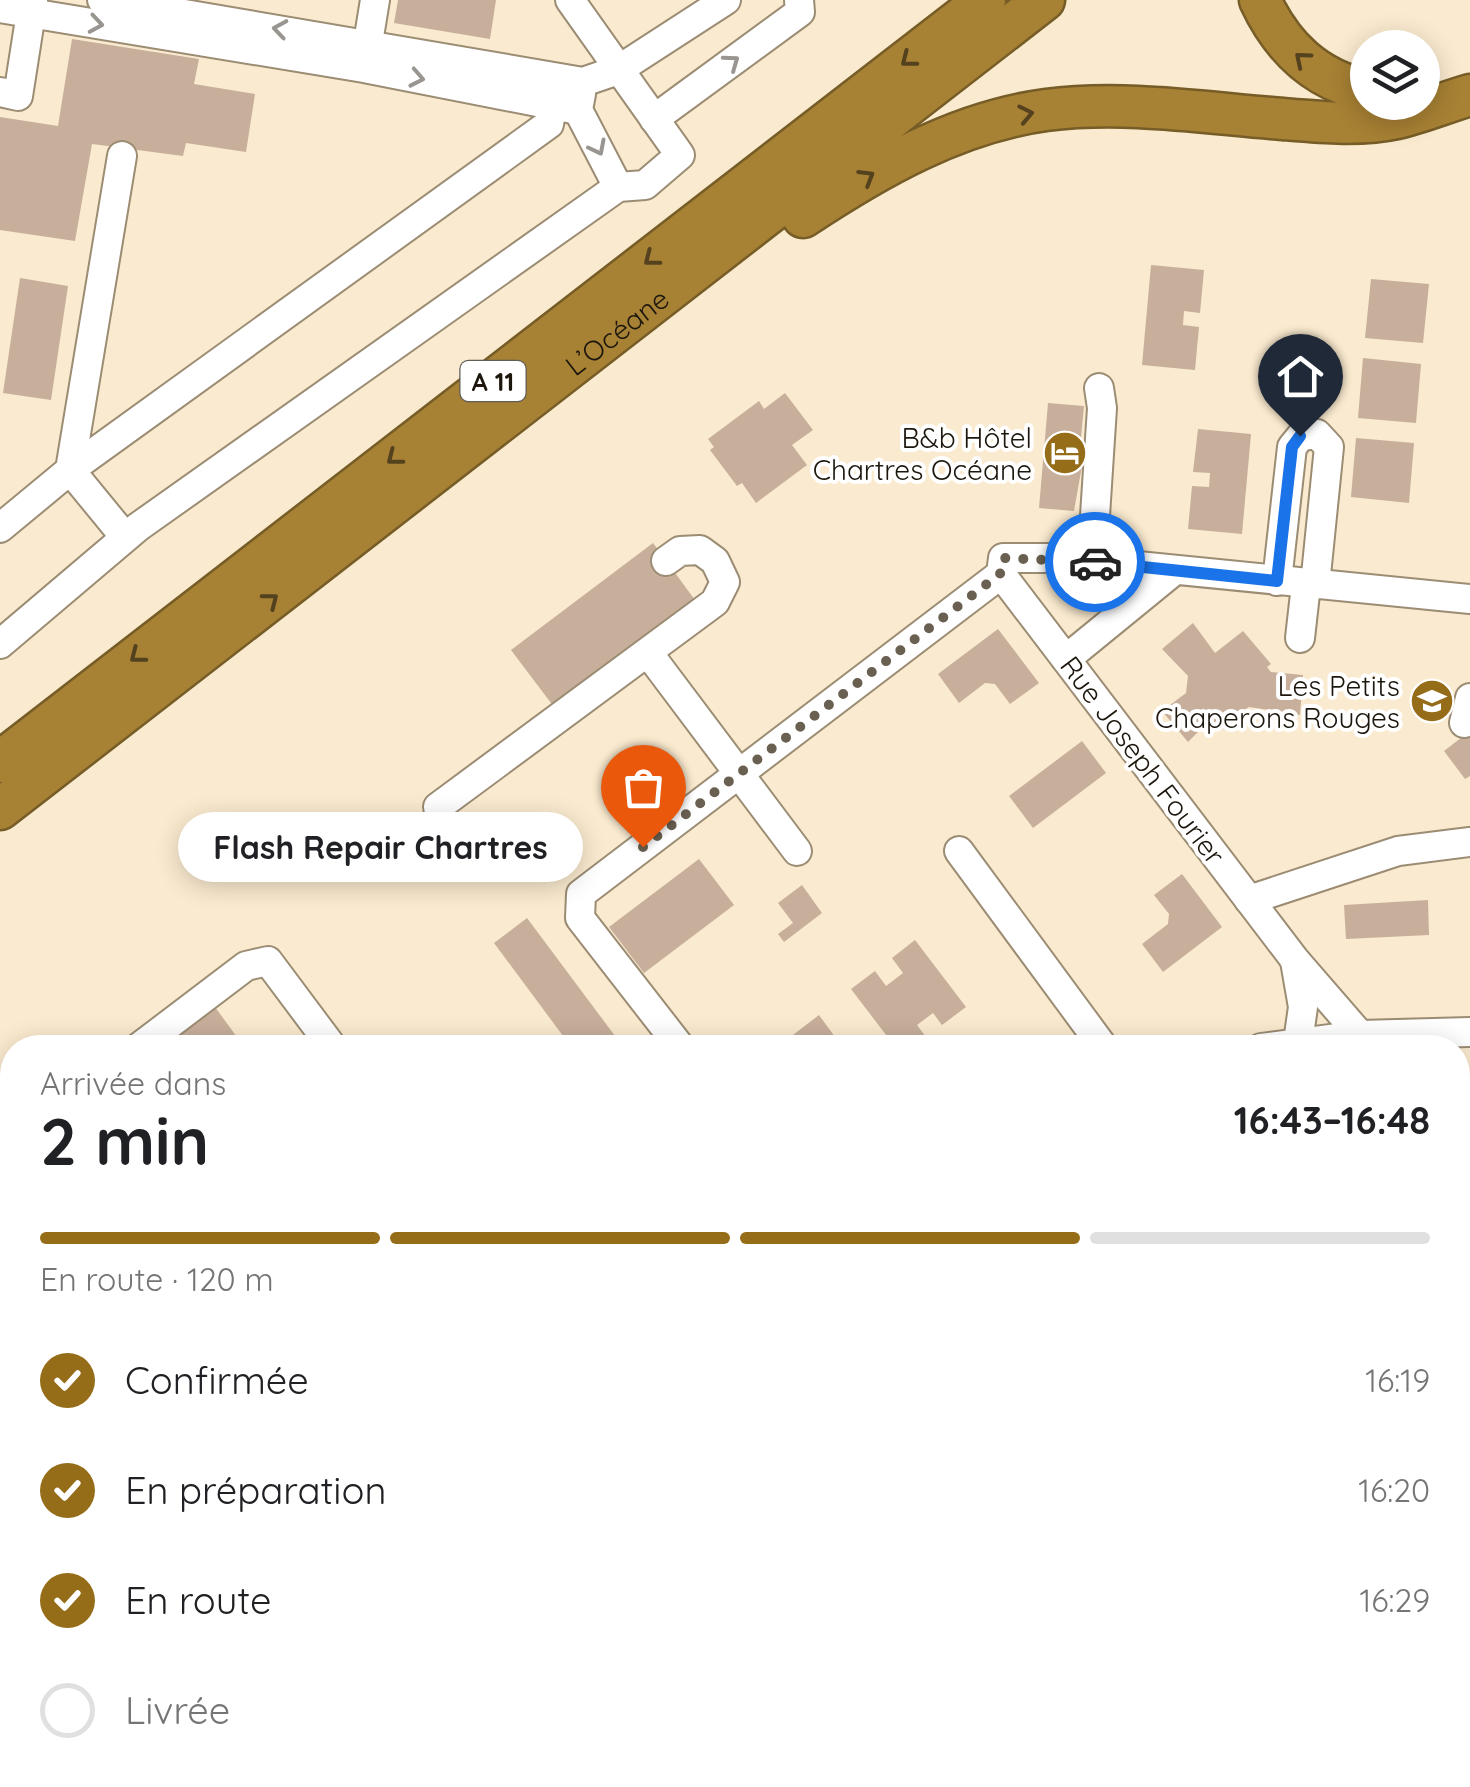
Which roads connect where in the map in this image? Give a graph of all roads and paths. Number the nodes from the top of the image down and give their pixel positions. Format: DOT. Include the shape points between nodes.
graph roads {
  1 [pos="102,0"];
  2 [pos="375,0"];
  3 [pos="570,0"];
  4 [pos="726,0"];
  5 [pos="800,0"];
  6 [pos="985,0"];
  7 [pos="1044,0"];
  8 [pos="1260,0"];
  9 [pos="32,7"];
  10 [pos="0,8"];
  11 [pos="366,56"];
  12 [pos="618,70"];
  13 [pos="1470,77"];
  14 [pos="1440,86"];
  15 [pos="1350,88"];
  16 [pos="0,92"];
  17 [pos="568,94"];
  18 [pos="1470,95"];
  19 [pos="654,119"];
  20 [pos="122,156"];
  21 [pos="618,187"];
  22 [pos="706,263"];
  23 [pos="1098,388"];
  24 [pos="70,470"];
  25 [pos="0,528"];
  26 [pos="126,537"];
  27 [pos="666,561"];
  28 [pos="1092,562"];
  29 [pos="1002,566"];
  30 [pos="1174,570"];
  31 [pos="1277,581"];
  32 [pos="1310,585"];
  33 [pos="1470,598"];
  34 [pos="1300,638"];
  35 [pos="0,644"];
  36 [pos="649,654"];
  37 [pos="1066,659"];
  38 [pos="0,762"];
  39 [pos="737,776"];
  40 [pos="438,807"];
  41 [pos="0,809"];
  42 [pos="1470,842"];
  43 [pos="960,850"];
  44 [pos="798,852"];
  45 [pos="1249,900"];
  46 [pos="1295,960"];
  47 [pos="1470,1032"];
  48 [pos="155,1035"];
  49 [pos="324,1035"];
  50 [pos="672,1035"];
  51 [pos="1095,1035"];
  52 [pos="1299,1035"];
  53 [pos="1362,1035"];
  54 [pos="1425,1035"];
  11 -- 1 [label="street, one-way"];
  2 -- 11 [label="street"];
  3 -- 12 [label="street"];
  4 -- 12 [label="street"];
  19 -- 5 [label="street, one-way" via="800,12"];
  6 -- 38 [label="highway, L’Océane / A 11, one-way"];
  7 -- 22 [label="highway, L’Océane / A 11"];
  15 -- 8 [label="highway, one-way" via="1308,66 1277,36"];
  9 -- 10 [label="street"];
  9 -- 11 [label="street, one-way"];
  9 -- 16 [label="street" via="18,96"];
  11 -- 17 [label="street"];
  12 -- 17 [label="street"];
  12 -- 19 [label="street"];
  13 -- 14 [label="highway"];
  17 -- 21 [label="street, one-way"];
  17 -- 24 [label="street" via="548,124"];
  22 -- 18 [label="highway, one-way" via="763,245 882,167 1004,118 1122,107 1324,122 1395,118"];
  19 -- 21 [label="street" via="680,154 645,185"];
  20 -- 24 [label="street"];
  21 -- 26 [label="street"];
  41 -- 22 [label="highway, L’Océane / A 11, one-way"];
  23 -- 28 [label="street"];
  24 -- 25 [label="street"];
  24 -- 26 [label="street"];
  26 -- 35 [label="street"];
  27 -- 36 [label="street" via="680,551 700,550 715,561 724,582 715,602"];
  28 -- 29 [label="street"];
  28 -- 30 [label="street"];
  29 -- 37 [label="street, Rue Joseph Fourier"];
  29 -- 39 [label="street"];
  30 -- 31 [label="street"];
  30 -- 37 [label="street"];
  31 -- 32 [label="street"];
  31 -- 32 [label="street" via="1292,447 1300,436 1317,434 1329,446"];
  32 -- 33 [label="street"];
  32 -- 34 [label="street"];
  36 -- 39 [label="street"];
  36 -- 40 [label="street"];
  37 -- 45 [label="street, Rue Joseph Fourier"];
  39 -- 44 [label="street"];
  39 -- 50 [label="street" via="581,894 580,918"];
  42 -- 45 [label="street" via="1398,851"];
  43 -- 51 [label="street"];
  45 -- 46 [label="street, Rue Joseph Fourier"];
  46 -- 52 [label="street" via="1302,988"];
  46 -- 53 [label="street, Rue Joseph Fourier"];
  47 -- 54 [label="street"];
  48 -- 49 [label="street" via="246,966 268,960"];
}
